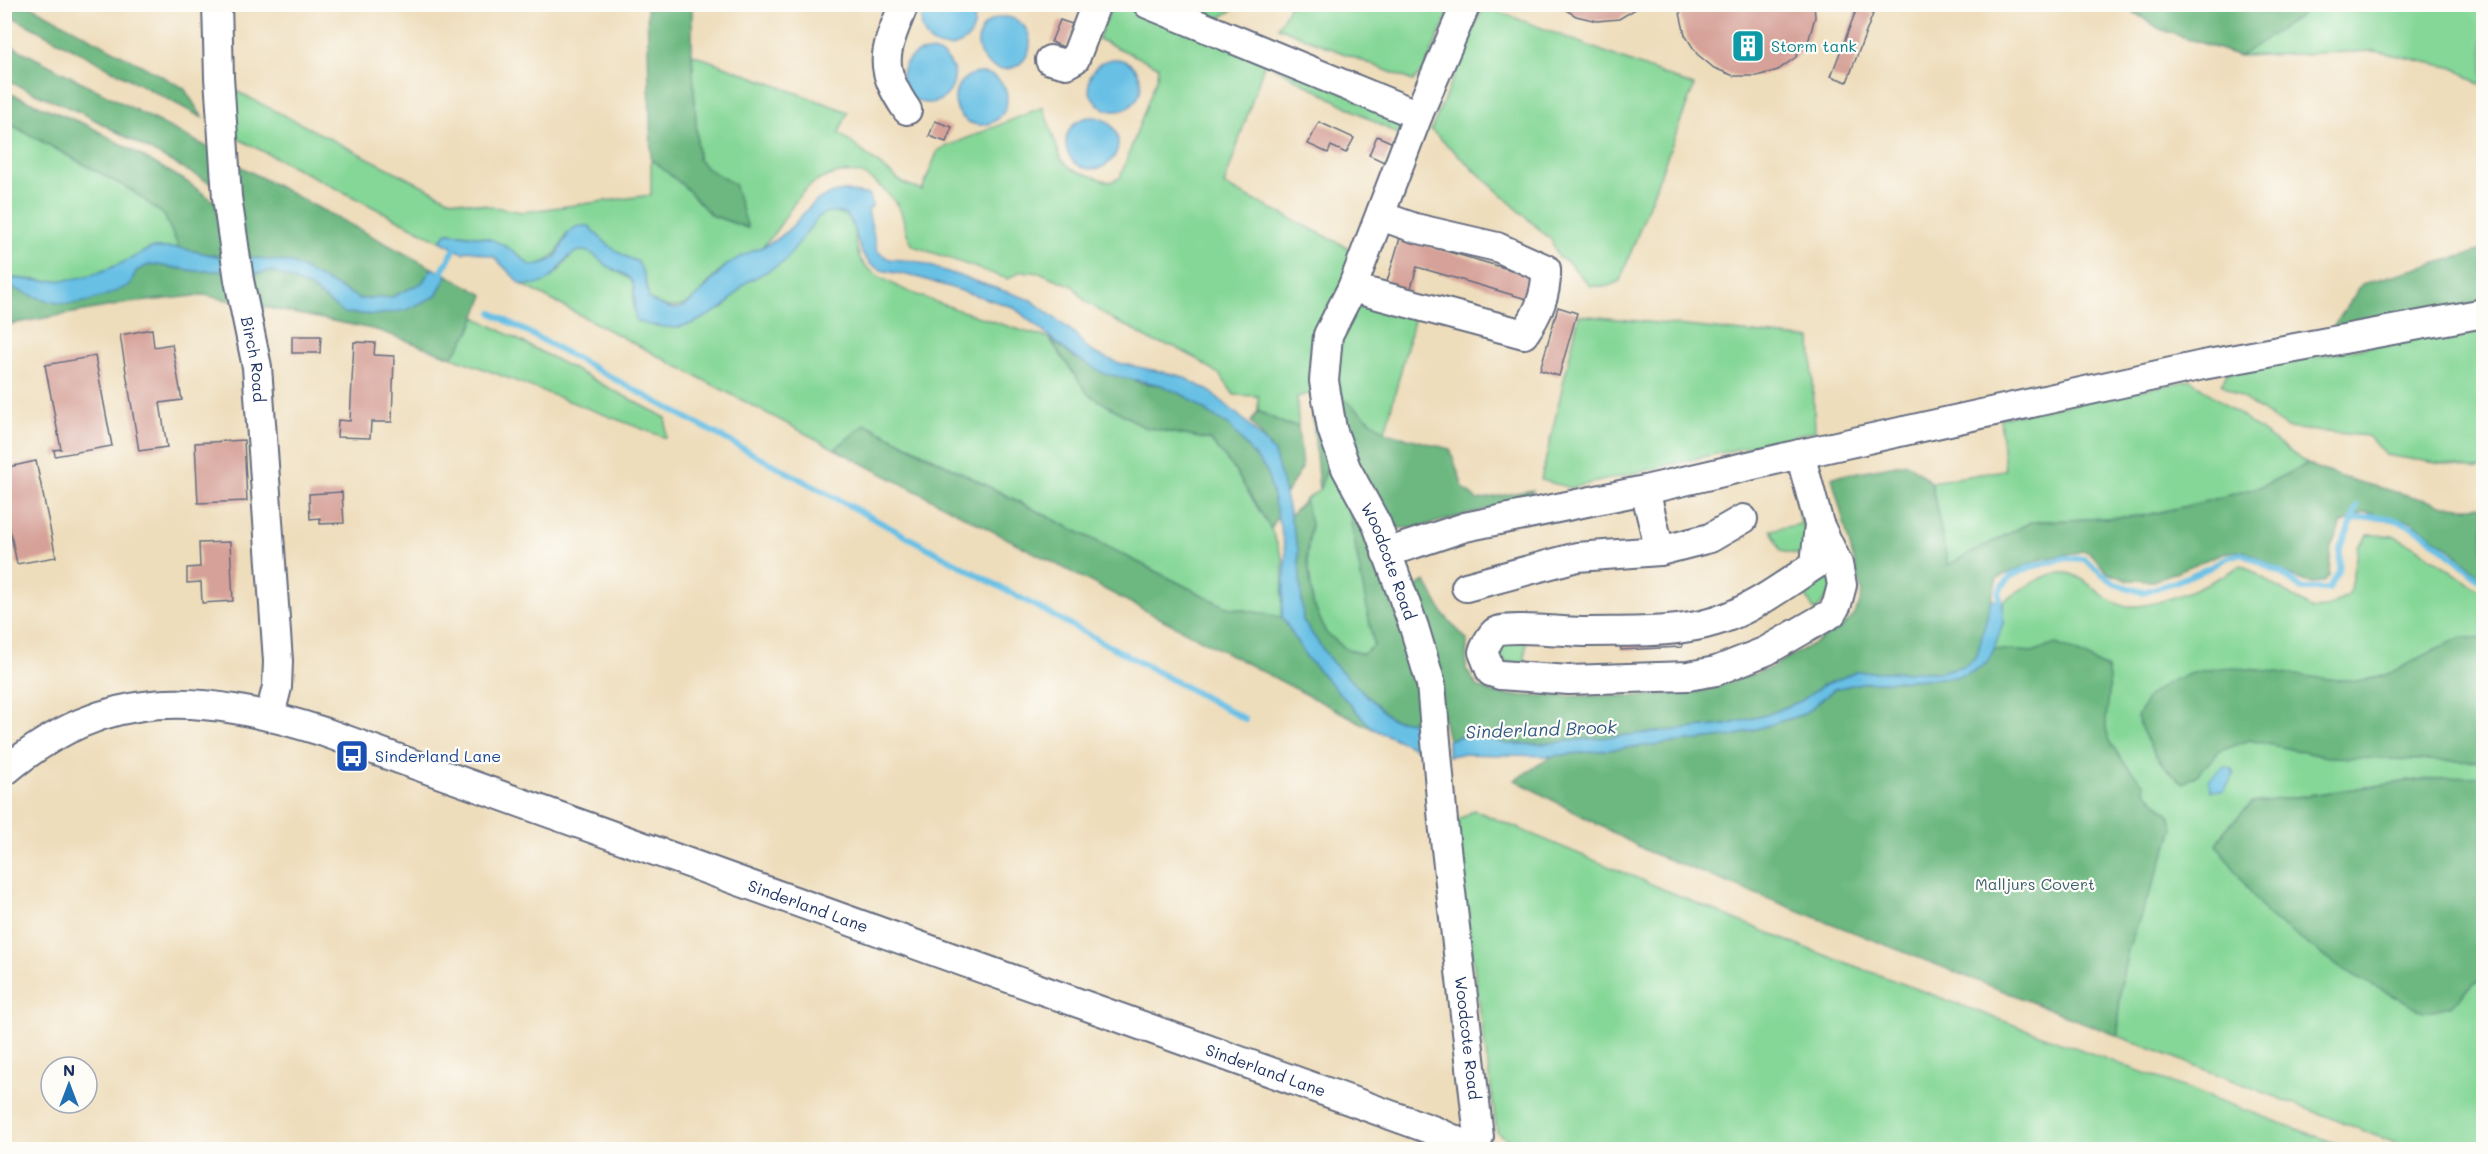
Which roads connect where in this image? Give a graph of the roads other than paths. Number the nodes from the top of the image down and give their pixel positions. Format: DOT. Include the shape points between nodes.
graph roads {
  1 [pos="217,4"];
  2 [pos="904,4"];
  3 [pos="1096,4"];
  4 [pos="1148,4"];
  5 [pos="1466,4"];
  6 [pos="1050,60"];
  7 [pos="908,110"];
  8 [pos="1418,115"];
  9 [pos="1385,203"];
  10 [pos="1352,288"];
  11 [pos="2484,313"];
  12 [pos="1800,454"];
  13 [pos="1645,490"];
  14 [pos="1743,519"];
  15 [pos="1819,524"];
  16 [pos="1660,551"];
  17 [pos="1386,553"];
  18 [pos="1466,586"];
  19 [pos="270,715"];
  20 [pos="4,772"];
  21 [pos="1476,1149"];
  1 -- 19 [label="street, Birch Road" via="223,150 232,236 257,367 265,459 278,661"];
  2 -- 7 [label="street" via="887,49 886,69 894,92"];
  3 -- 6 [label="street" via="1075,59 1066,64"];
  4 -- 8 [label="street"];
  5 -- 8 [label="street, Woodcote Road"];
  8 -- 9 [label="street, Woodcote Road"];
  9 -- 10 [label="street, Woodcote Road"];
  9 -- 10 [label="street" via="1415,228 1497,247 1546,269 1538,313 1524,334"];
  10 -- 17 [label="street, Woodcote Road" via="1328,335 1324,381 1332,429 1346,468 1377,525"];
  11 -- 12 [label="street" via="2203,365"];
  12 -- 13 [label="street"];
  12 -- 15 [label="street"];
  13 -- 16 [label="street"];
  13 -- 17 [label="street" via="1465,527"];
  14 -- 16 [label="street" via="1710,538"];
  15 -- 15 [label="street" via="1838,564 1842,585 1838,604 1816,624 1766,651 1716,671 1666,677 1525,678 1491,672 1486,663 1483,652 1487,643 1505,628 1558,632 1679,629 1746,609 1815,565"];
  16 -- 18 [label="street" via="1577,557"];
  17 -- 21 [label="street, Woodcote Road" via="1426,663 1434,706 1443,822 1479,1137"];
  19 -- 20 [label="street, Sinderland Lane" via="187,704 145,704 114,710 50,739"];
  19 -- 21 [label="street, Sinderland Lane" via="741,881"];
}
